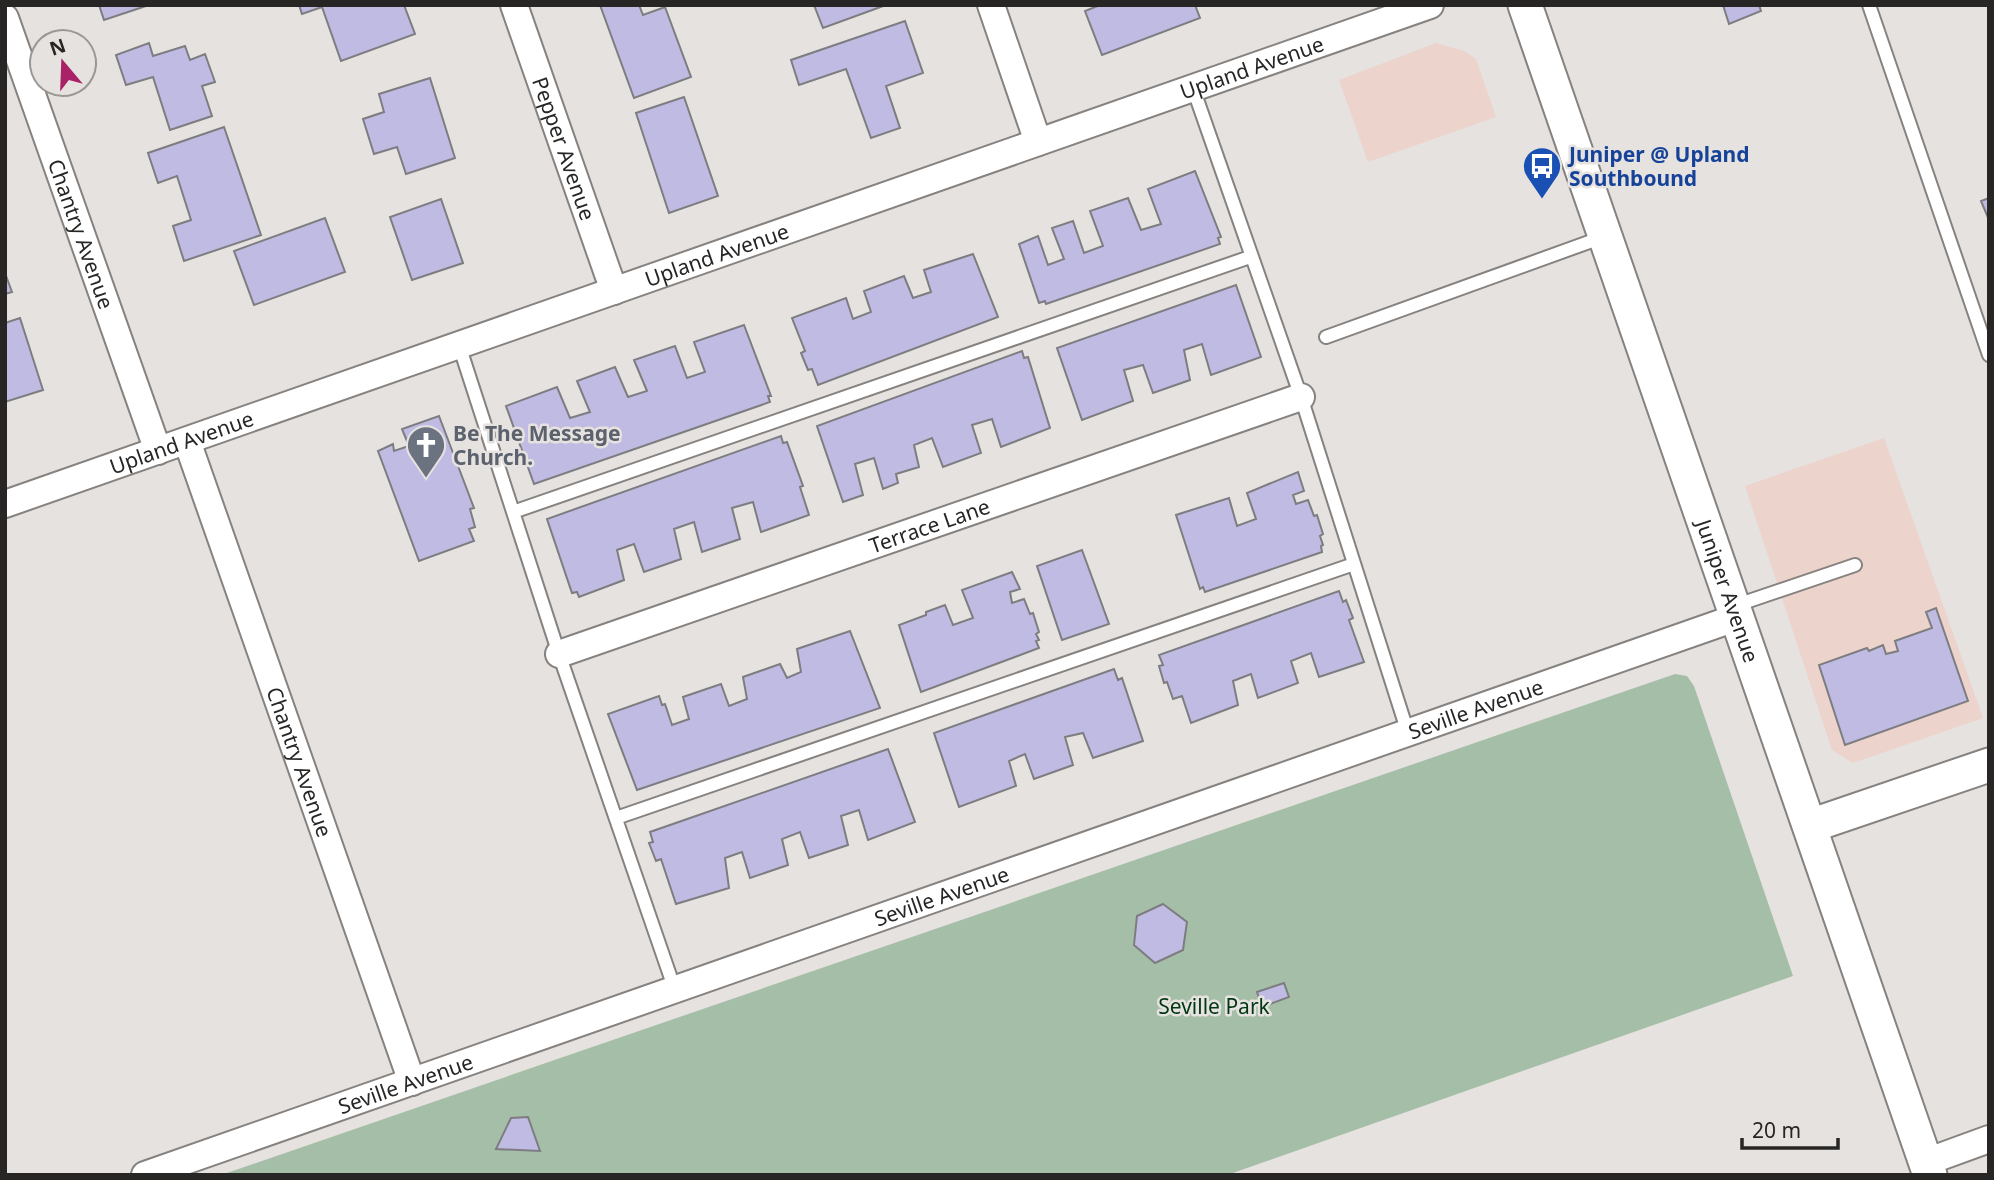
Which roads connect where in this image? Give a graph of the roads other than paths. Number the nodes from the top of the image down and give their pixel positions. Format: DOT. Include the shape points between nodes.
graph roads {
  1 [pos="513,5"];
  2 [pos="991,5"];
  3 [pos="1430,5"];
  4 [pos="1525,5"];
  5 [pos="1869,5"];
  6 [pos="5,18"];
  7 [pos="1193,88"];
  8 [pos="1038,142"];
  9 [pos="1606,236"];
  10 [pos="1250,257"];
  11 [pos="614,291"];
  12 [pos="1326,337"];
  13 [pos="459,345"];
  14 [pos="1989,355"];
  15 [pos="1301,397"];
  16 [pos="187,441"];
  17 [pos="158,451"];
  18 [pos="5,504"];
  19 [pos="513,512"];
  20 [pos="1354,564"];
  21 [pos="1855,565"];
  22 [pos="1736,611"];
  23 [pos="559,654"];
  24 [pos="1408,733"];
  25 [pos="1989,765"];
  26 [pos="616,818"];
  27 [pos="1810,827"];
  28 [pos="674,990"];
  29 [pos="412,1082"];
  30 [pos="1989,1139"];
  31 [pos="1928,1168"];
  32 [pos="145,1175"];
  1 -- 11 [label="street, Pepper Avenue"];
  2 -- 8 [label="street"];
  3 -- 7 [label="street, Upland Avenue"];
  4 -- 9 [label="street, Juniper Avenue"];
  5 -- 14 [label="lane"];
  6 -- 17 [label="street, Chantry Avenue"];
  7 -- 8 [label="street, Upland Avenue"];
  7 -- 10 [label="lane"];
  8 -- 11 [label="street, Upland Avenue"];
  9 -- 12 [label="lane"];
  9 -- 22 [label="street, Juniper Avenue"];
  10 -- 15 [label="lane"];
  10 -- 19 [label="lane"];
  11 -- 13 [label="street, Upland Avenue"];
  13 -- 16 [label="street, Upland Avenue"];
  13 -- 19 [label="lane"];
  15 -- 20 [label="lane"];
  15 -- 23 [label="street, Terrace Lane"];
  16 -- 17 [label="street, Upland Avenue"];
  16 -- 29 [label="street, Chantry Avenue"];
  17 -- 18 [label="street, Upland Avenue"];
  19 -- 23 [label="lane"];
  20 -- 24 [label="lane"];
  20 -- 26 [label="lane"];
  21 -- 22 [label="lane"];
  22 -- 24 [label="street, Seville Avenue"];
  22 -- 27 [label="street, Juniper Avenue"];
  23 -- 26 [label="lane"];
  24 -- 28 [label="street, Seville Avenue"];
  25 -- 27 [label="street"];
  26 -- 28 [label="lane"];
  27 -- 31 [label="street, Juniper Avenue"];
  28 -- 29 [label="street, Seville Avenue"];
  29 -- 32 [label="street, Seville Avenue"];
  30 -- 31 [label="street"];
}
